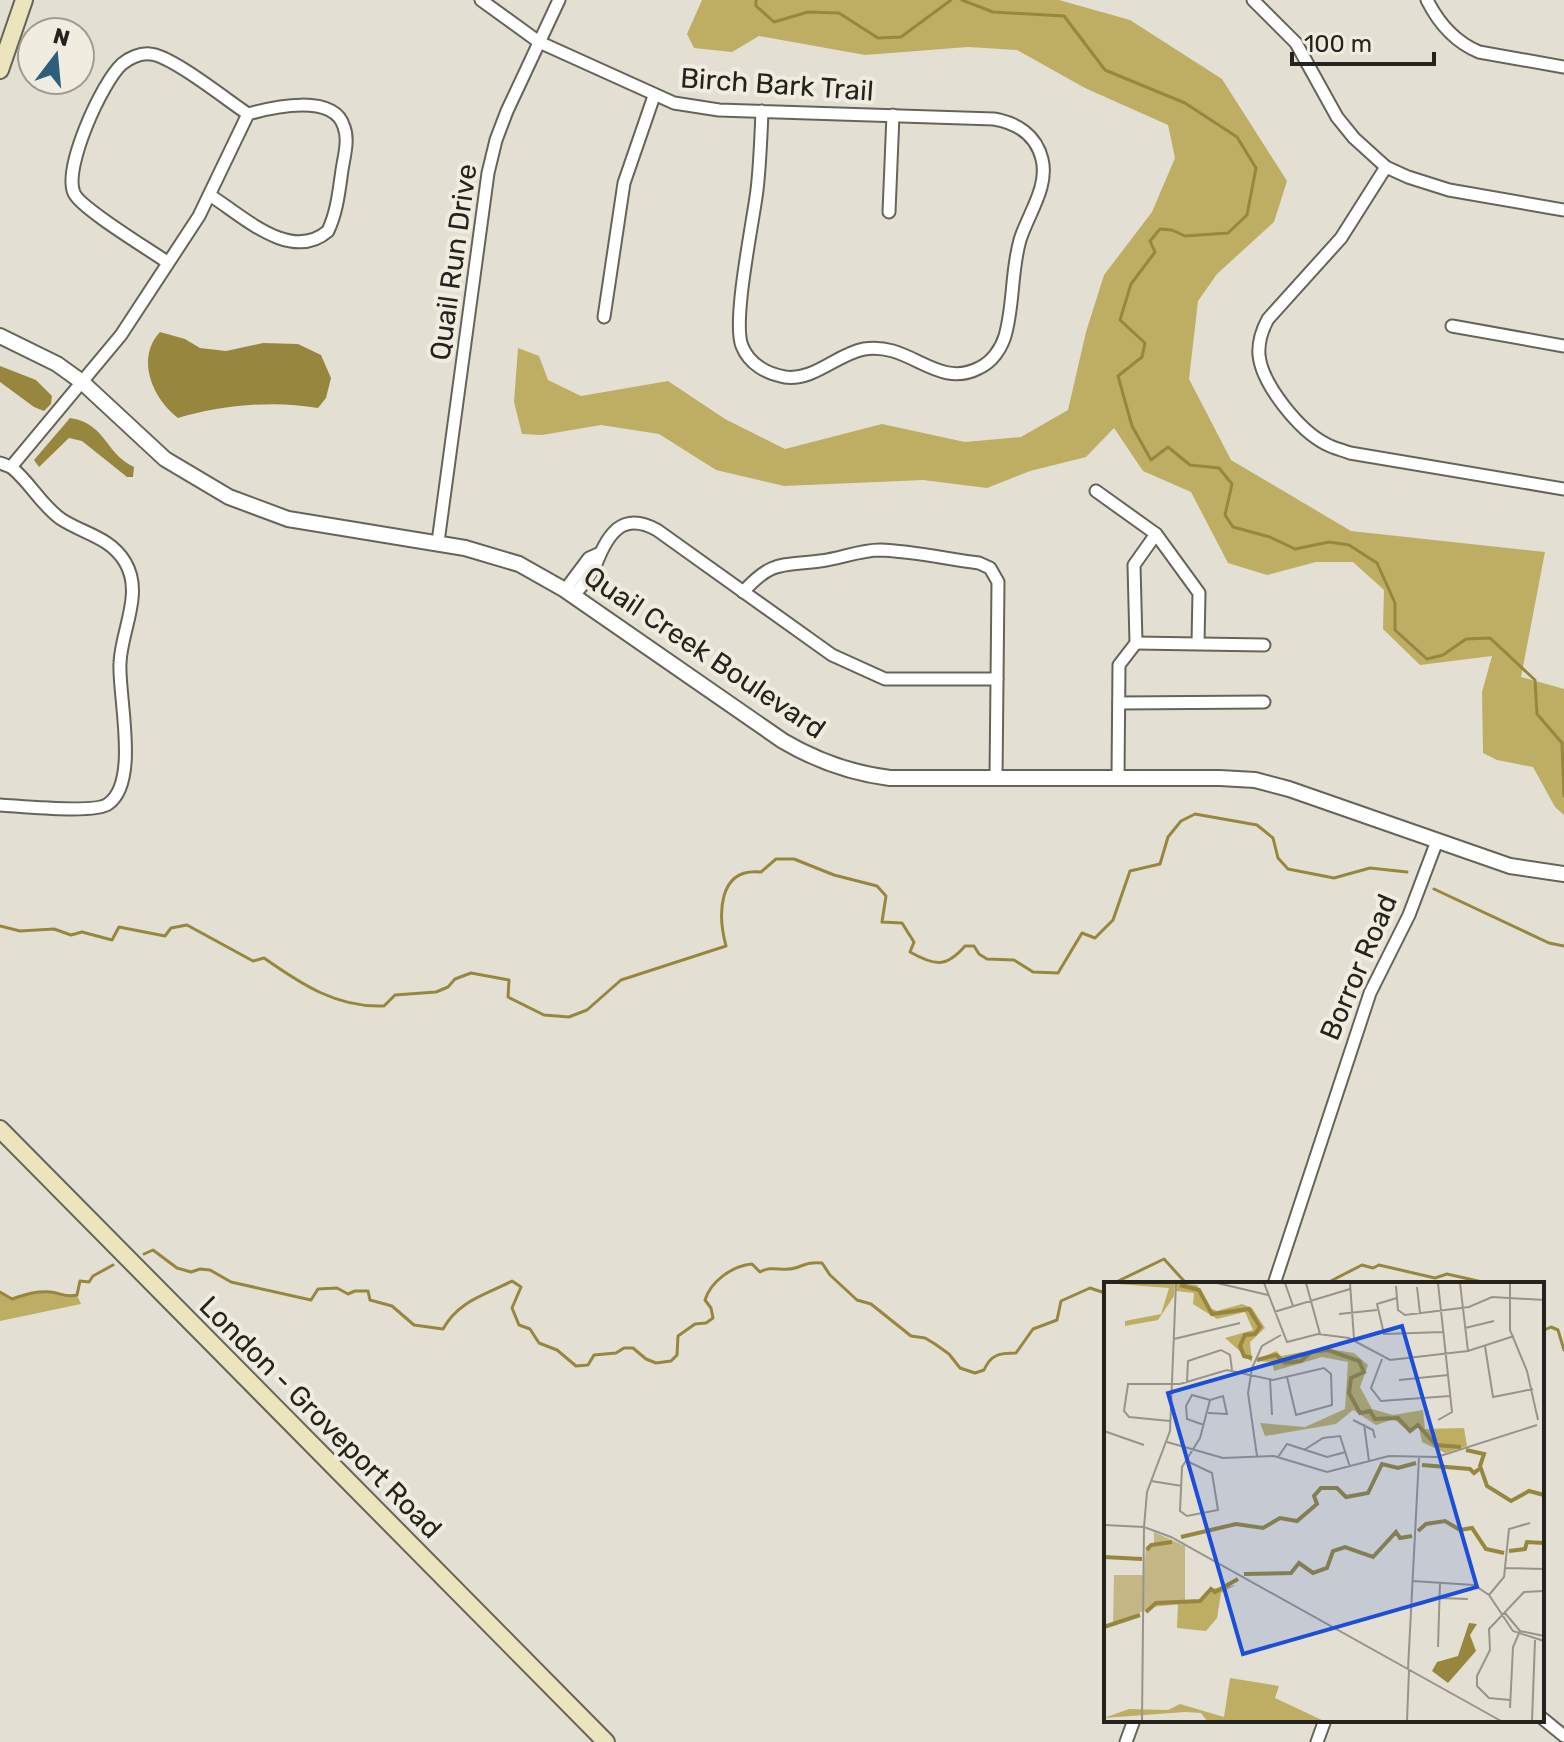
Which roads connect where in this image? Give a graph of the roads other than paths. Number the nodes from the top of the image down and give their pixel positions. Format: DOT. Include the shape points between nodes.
graph roads {
  1 [pos="24,0"];
  2 [pos="481,0"];
  3 [pos="559,0"];
  4 [pos="1253,0"];
  5 [pos="1427,0"];
  6 [pos="539,42"];
  7 [pos="1564,67"];
  8 [pos="0,70"];
  9 [pos="654,96"];
  10 [pos="762,111"];
  11 [pos="248,114"];
  12 [pos="893,115"];
  13 [pos="1386,167"];
  14 [pos="211,196"];
  15 [pos="1564,210"];
  16 [pos="889,212"];
  17 [pos="167,262"];
  18 [pos="604,317"];
  19 [pos="1452,326"];
  20 [pos="0,336"];
  21 [pos="1564,346"];
  22 [pos="82,382"];
  23 [pos="5,465"];
  24 [pos="1564,489"];
  25 [pos="1096,491"];
  26 [pos="1156,534"];
  27 [pos="438,542"];
  28 [pos="743,592"];
  29 [pos="569,593"];
  30 [pos="1136,643"];
  31 [pos="1198,643"];
  32 [pos="1264,645"];
  33 [pos="997,679"];
  34 [pos="1264,702"];
  35 [pos="1119,703"];
  36 [pos="1118,777"];
  37 [pos="996,778"];
  38 [pos="0,805"];
  39 [pos="1437,841"];
  40 [pos="1564,874"];
  41 [pos="0,1129"];
  42 [pos="1275,1282"];
  43 [pos="1544,1720"];
  44 [pos="1133,1722"];
  45 [pos="1324,1722"];
  46 [pos="1564,1736"];
  47 [pos="606,1742"];
  48 [pos="1126,1742"];
  49 [pos="1317,1742"];
  1 -- 8 [label="main road"];
  2 -- 6 [label="street, Birch Bark Trail"];
  3 -- 6 [label="street, Quail Run Drive"];
  4 -- 13 [label="street" via="1296,43 1345,127"];
  5 -- 7 [label="street" via="1438,20 1469,48"];
  6 -- 9 [label="street, Birch Bark Trail"];
  6 -- 27 [label="street, Quail Run Drive" via="507,111 488,173"];
  9 -- 10 [label="street, Birch Bark Trail" via="697,107"];
  9 -- 18 [label="street" via="624,183"];
  10 -- 12 [label="street, Birch Bark Trail"];
  10 -- 12 [label="street, Birch Bark Trail" via="739,333 750,359 773,374 800,376 861,349 876,348 907,354 952,374 979,369 1005,336 1014,263 1044,170 1038,147 1007,121"];
  11 -- 14 [label="street"];
  11 -- 14 [label="street" via="277,105 309,106 329,109 344,124 338,200 328,231 308,243 280,239"];
  11 -- 17 [label="street" via="175,64 146,53 120,65 93,110 72,173 74,193"];
  12 -- 16 [label="street"];
  13 -- 15 [label="street" via="1449,190"];
  13 -- 24 [label="street" via="1341,238 1268,319 1258,351 1273,391 1305,429 1350,453"];
  14 -- 17 [label="street"];
  17 -- 22 [label="street" via="121,335"];
  19 -- 21 [label="street"];
  20 -- 22 [label="street, Quail Creek Boulevard"];
  22 -- 23 [label="street"];
  22 -- 27 [label="street, Quail Creek Boulevard" via="165,459 229,497 288,519"];
  23 -- 38 [label="street" via="53,513 111,545 126,563 132,594 121,647 124,767 115,797 108,805 87,810"];
  25 -- 26 [label="street"];
  26 -- 30 [label="street" via="1134,565"];
  26 -- 31 [label="street" via="1199,593"];
  27 -- 29 [label="street, Quail Creek Boulevard" via="500,556"];
  28 -- 29 [label="street" via="645,523 636,522 621,526 598,554 596,565"];
  28 -- 33 [label="street" via="832,655 872,675"];
  28 -- 33 [label="street" via="774,566 845,554 881,550 979,563 990,568 998,582"];
  29 -- 37 [label="street, Quail Creek Boulevard" via="811,757 890,778"];
  30 -- 31 [label="street"];
  30 -- 35 [label="street" via="1119,665"];
  31 -- 32 [label="street"];
  33 -- 37 [label="street"];
  34 -- 35 [label="street"];
  35 -- 36 [label="street"];
  36 -- 37 [label="street, Quail Creek Boulevard"];
  36 -- 39 [label="street, Quail Creek Boulevard" via="1255,780"];
  39 -- 40 [label="street" via="1510,866"];
  39 -- 42 [label="street, Borror Road" via="1409,915 1370,993"];
  41 -- 47 [label="main road, London - Groveport Road"];
  43 -- 46 [label="street"];
  44 -- 48 [label="street"];
  45 -- 49 [label="street"];
}
